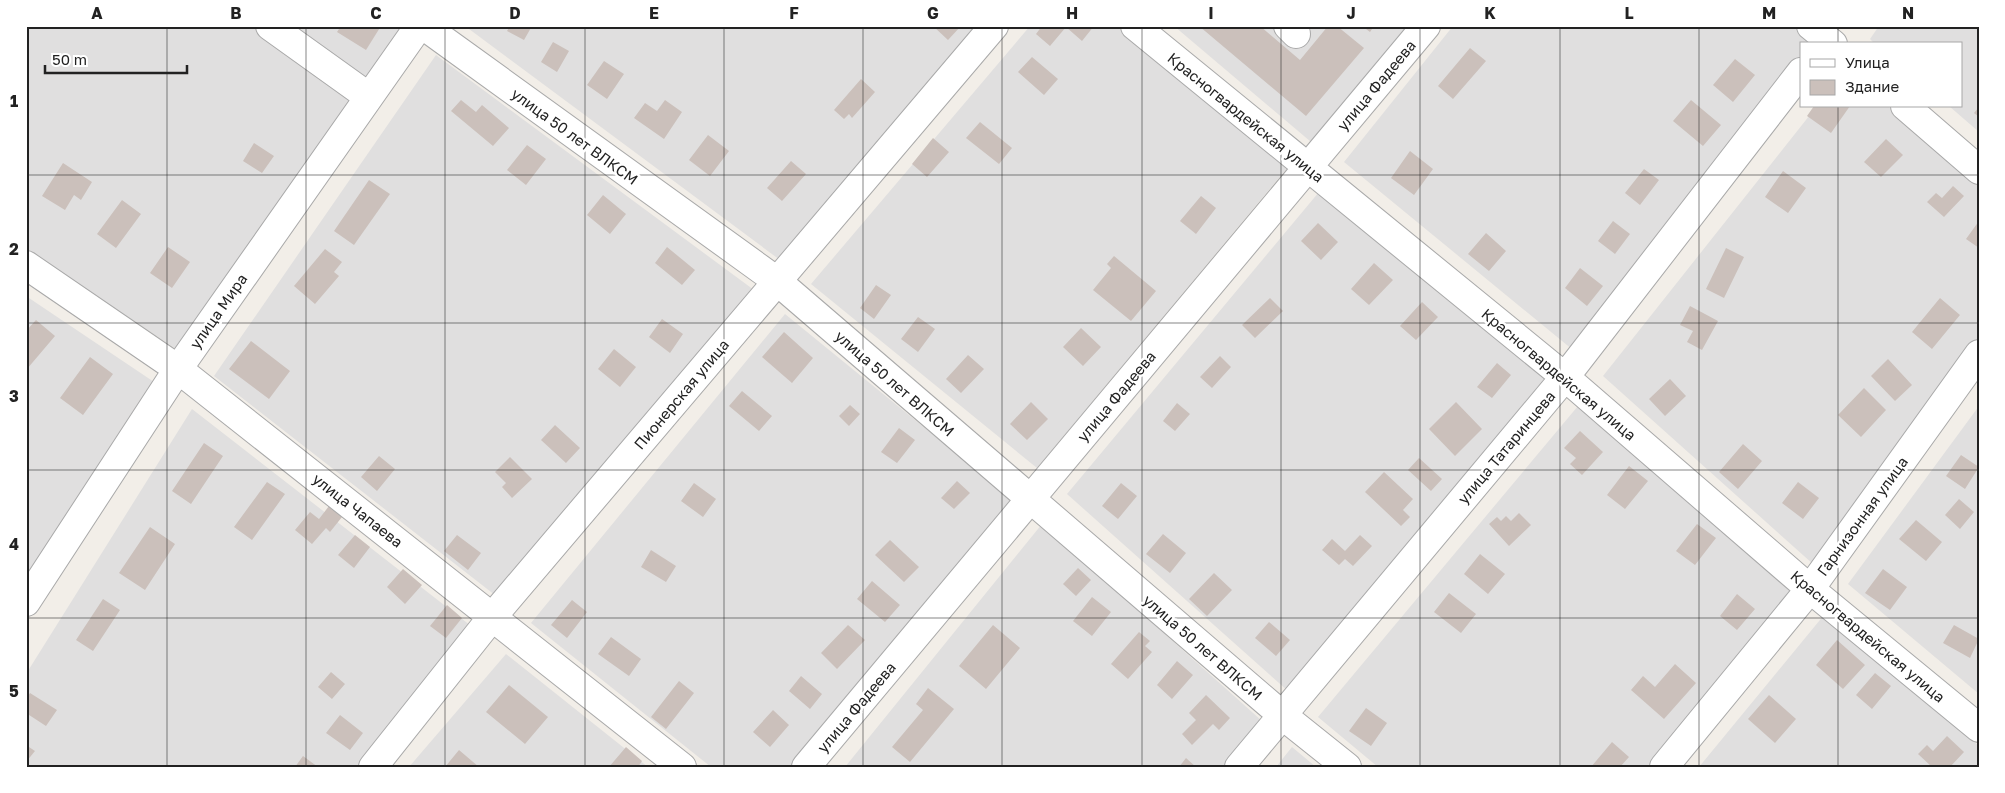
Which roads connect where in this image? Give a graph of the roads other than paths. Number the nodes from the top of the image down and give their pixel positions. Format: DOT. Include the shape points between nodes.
graph roads {
  1 [pos="270,26"];
  2 [pos="419,26"];
  3 [pos="424,26"];
  4 [pos="994,26"];
  5 [pos="1135,26"];
  6 [pos="1426,26"];
  7 [pos="1800,73"];
  8 [pos="369,97"];
  9 [pos="1907,108"];
  10 [pos="1307,166"];
  11 [pos="1979,170"];
  12 [pos="26,265"];
  13 [pos="776,281"];
  14 [pos="1979,354"];
  15 [pos="178,369"];
  16 [pos="1565,377"];
  17 [pos="1030,499"];
  18 [pos="1810,589"];
  19 [pos="26,602"];
  20 [pos="493,616"];
  21 [pos="1282,714"];
  22 [pos="1979,728"];
  23 [pos="372,767"];
  24 [pos="682,767"];
  25 [pos="806,767"];
  26 [pos="1239,767"];
  27 [pos="1347,767"];
  28 [pos="1664,767"];
  1 -- 8 [label="street"];
  2 -- 8 [label="street, улица Мира"];
  3 -- 13 [label="street, улица 50 лет ВЛКСМ"];
  4 -- 13 [label="street, Пионерская улица"];
  5 -- 10 [label="street, Красногвардейская улица"];
  6 -- 10 [label="street, улица Фадеева"];
  7 -- 16 [label="street, улица Татаринцева"];
  8 -- 15 [label="street, улица Мира"];
  9 -- 11 [label="street"];
  10 -- 16 [label="street, Красногвардейская улица"];
  10 -- 17 [label="street, улица Фадеева"];
  12 -- 15 [label="street, улица Чапаева"];
  13 -- 17 [label="street, улица 50 лет ВЛКСМ"];
  13 -- 20 [label="street, Пионерская улица"];
  14 -- 18 [label="street, Гарнизонная улица"];
  15 -- 19 [label="street, улица Мира"];
  15 -- 20 [label="street, улица Чапаева"];
  16 -- 18 [label="street, Красногвардейская улица"];
  16 -- 21 [label="street, улица Татаринцева"];
  17 -- 21 [label="street, улица 50 лет ВЛКСМ"];
  17 -- 25 [label="street, улица Фадеева"];
  18 -- 22 [label="street, Красногвардейская улица"];
  18 -- 28 [label="street, Гарнизонная улица"];
  20 -- 23 [label="street, Пионерская улица"];
  20 -- 24 [label="street, улица Чапаева"];
  21 -- 26 [label="street, улица Татаринцева"];
  21 -- 27 [label="street, улица 50 лет ВЛКСМ"];
}
